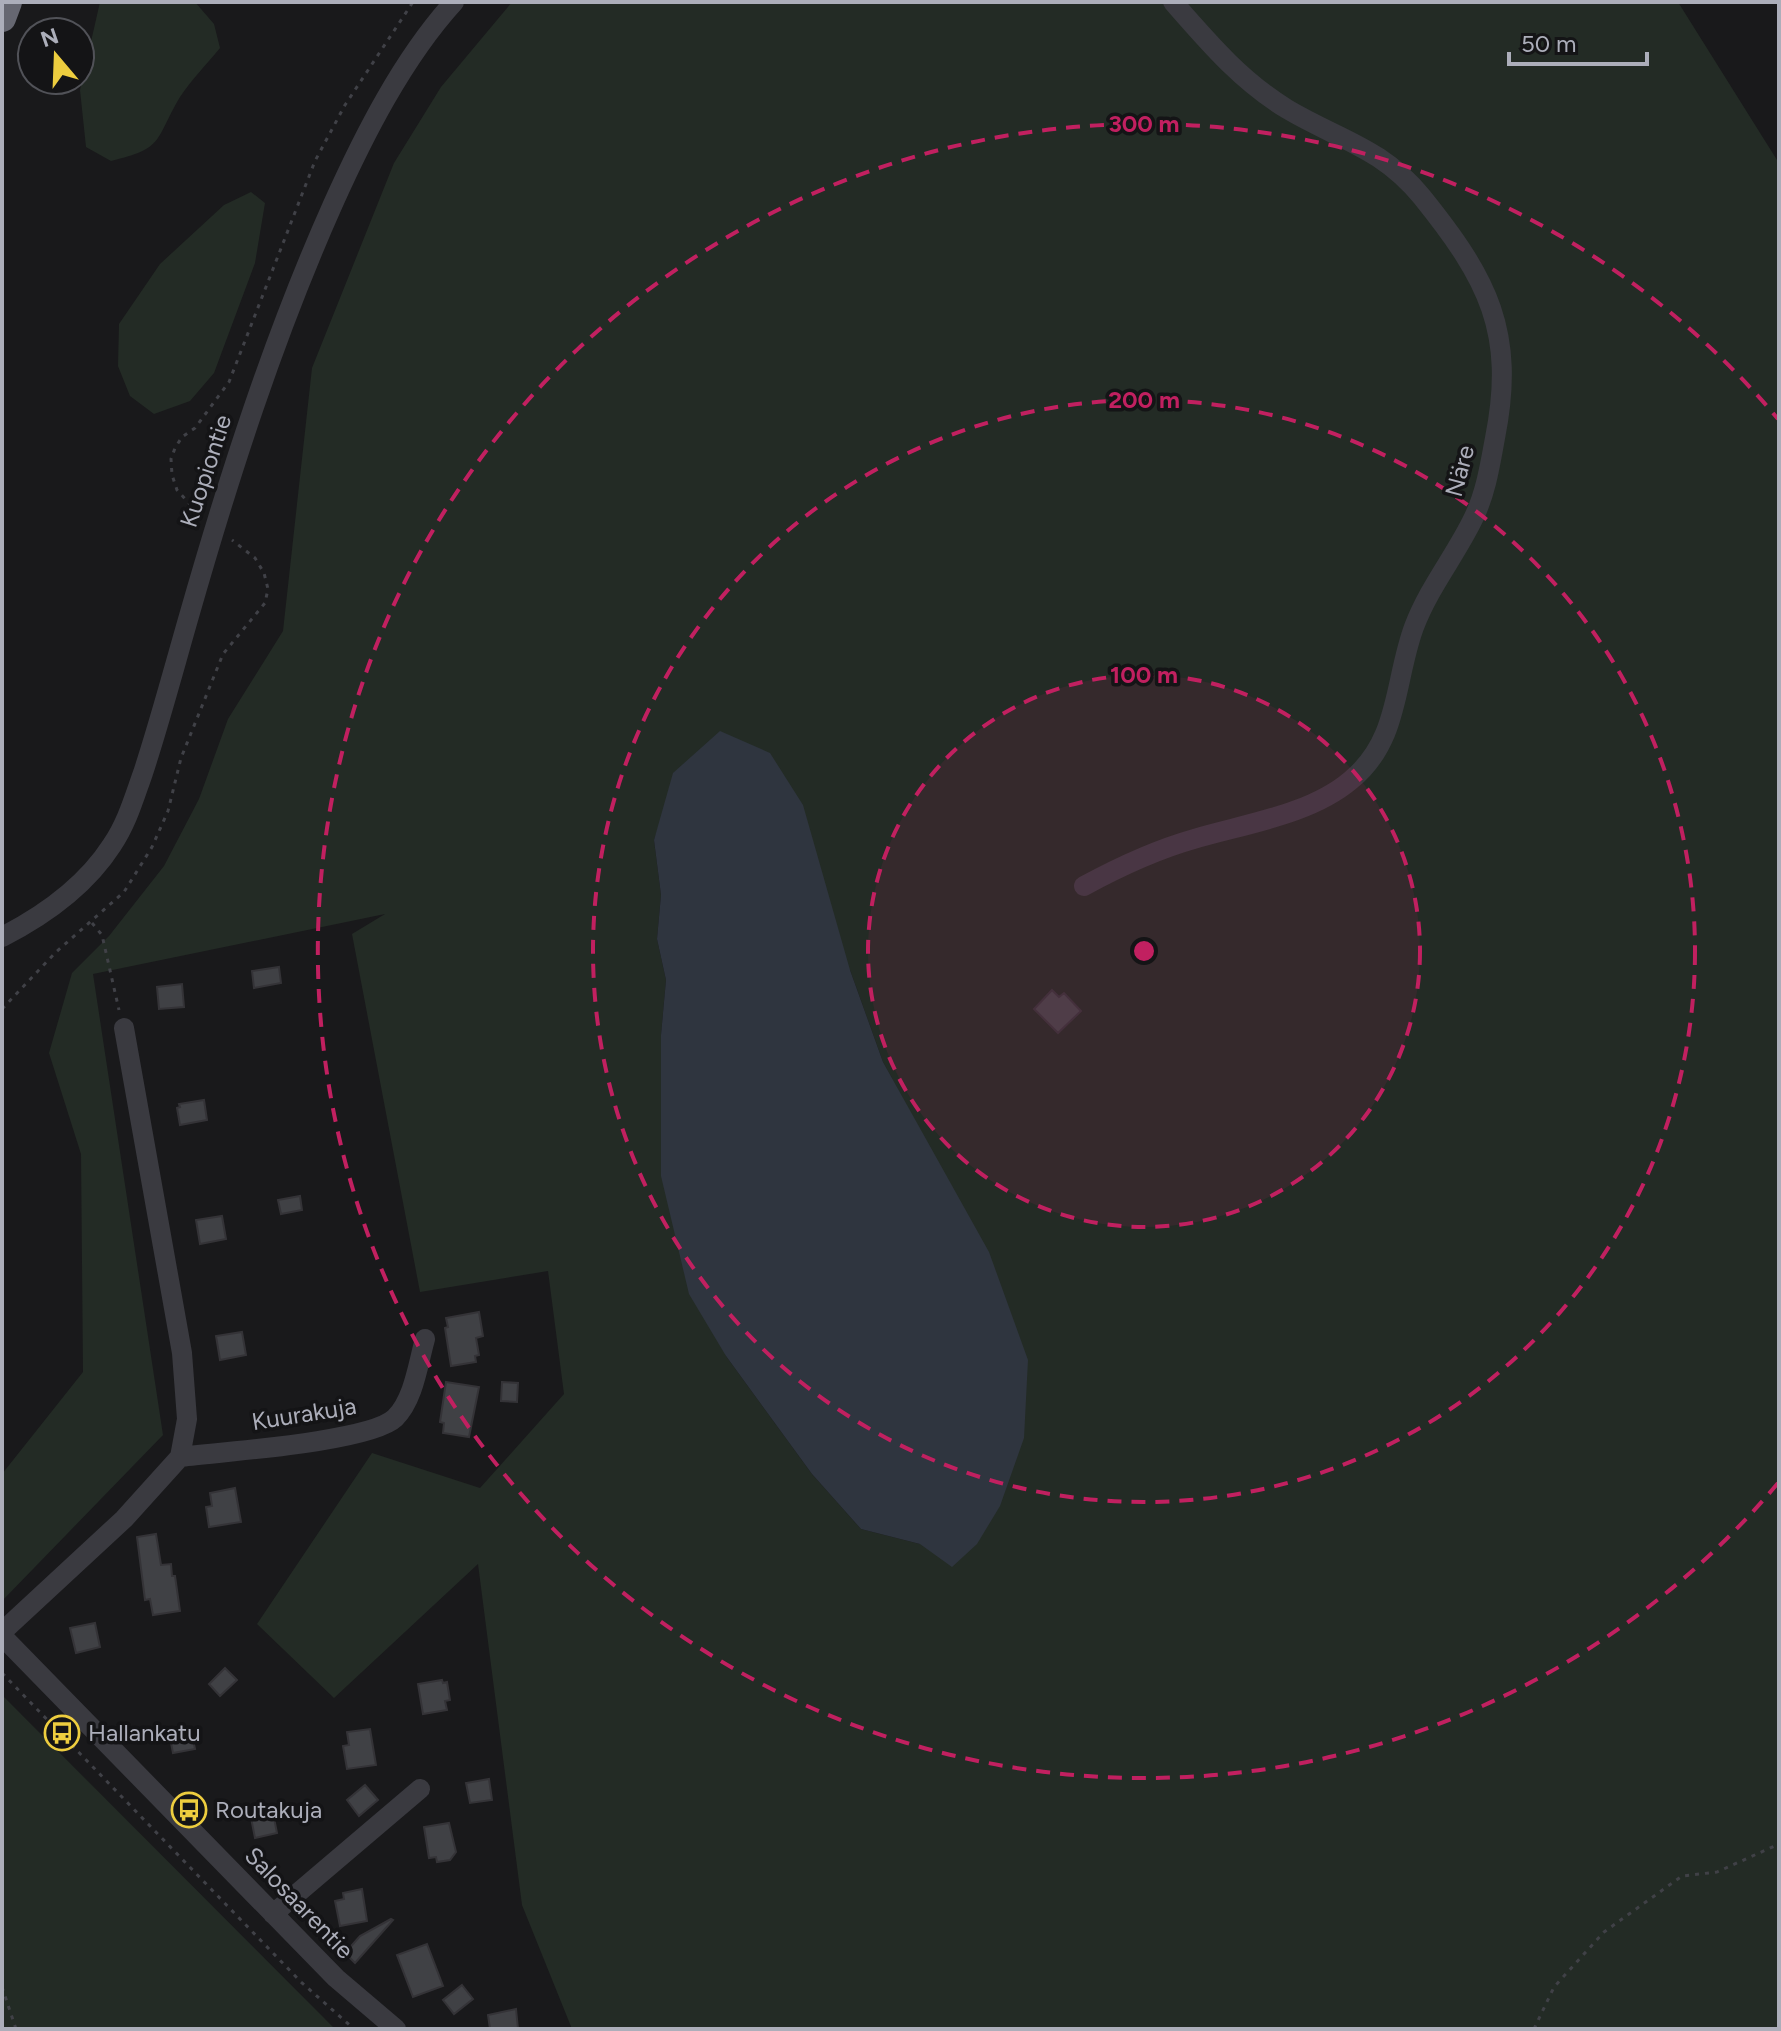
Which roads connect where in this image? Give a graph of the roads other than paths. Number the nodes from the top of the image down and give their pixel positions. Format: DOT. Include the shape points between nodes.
graph roads {
  1 [pos="8,2"];
  2 [pos="454,2"];
  3 [pos="1173,2"];
  4 [pos="2,18"];
  5 [pos="1084,886"];
  6 [pos="2,937"];
  7 [pos="124,1028"];
  8 [pos="425,1339"];
  9 [pos="180,1457"];
  10 [pos="2,1634"];
  11 [pos="420,1789"];
  12 [pos="273,1914"];
  13 [pos="396,2029"];
  1 -- 4 [label="highway"];
  2 -- 6 [label="street, Kuopiontie" via="436,21 365,132 288,308 211,538 127,821 70,893"];
  3 -- 5 [label="street, Näre" via="1264,94 1376,155 1423,198 1470,264 1493,311 1502,354 1502,398 1482,498 1420,612 1394,715 1363,769 1341,788 1302,806 1167,847"];
  7 -- 9 [label="street" via="182,1353 187,1419"];
  8 -- 9 [label="street, Kuurakuja" via="404,1406 376,1429 343,1438"];
  9 -- 10 [label="street" via="124,1519"];
  10 -- 12 [label="street, Salosaarentie"];
  11 -- 12 [label="street"];
  12 -- 13 [label="street, Salosaarentie"];
}
